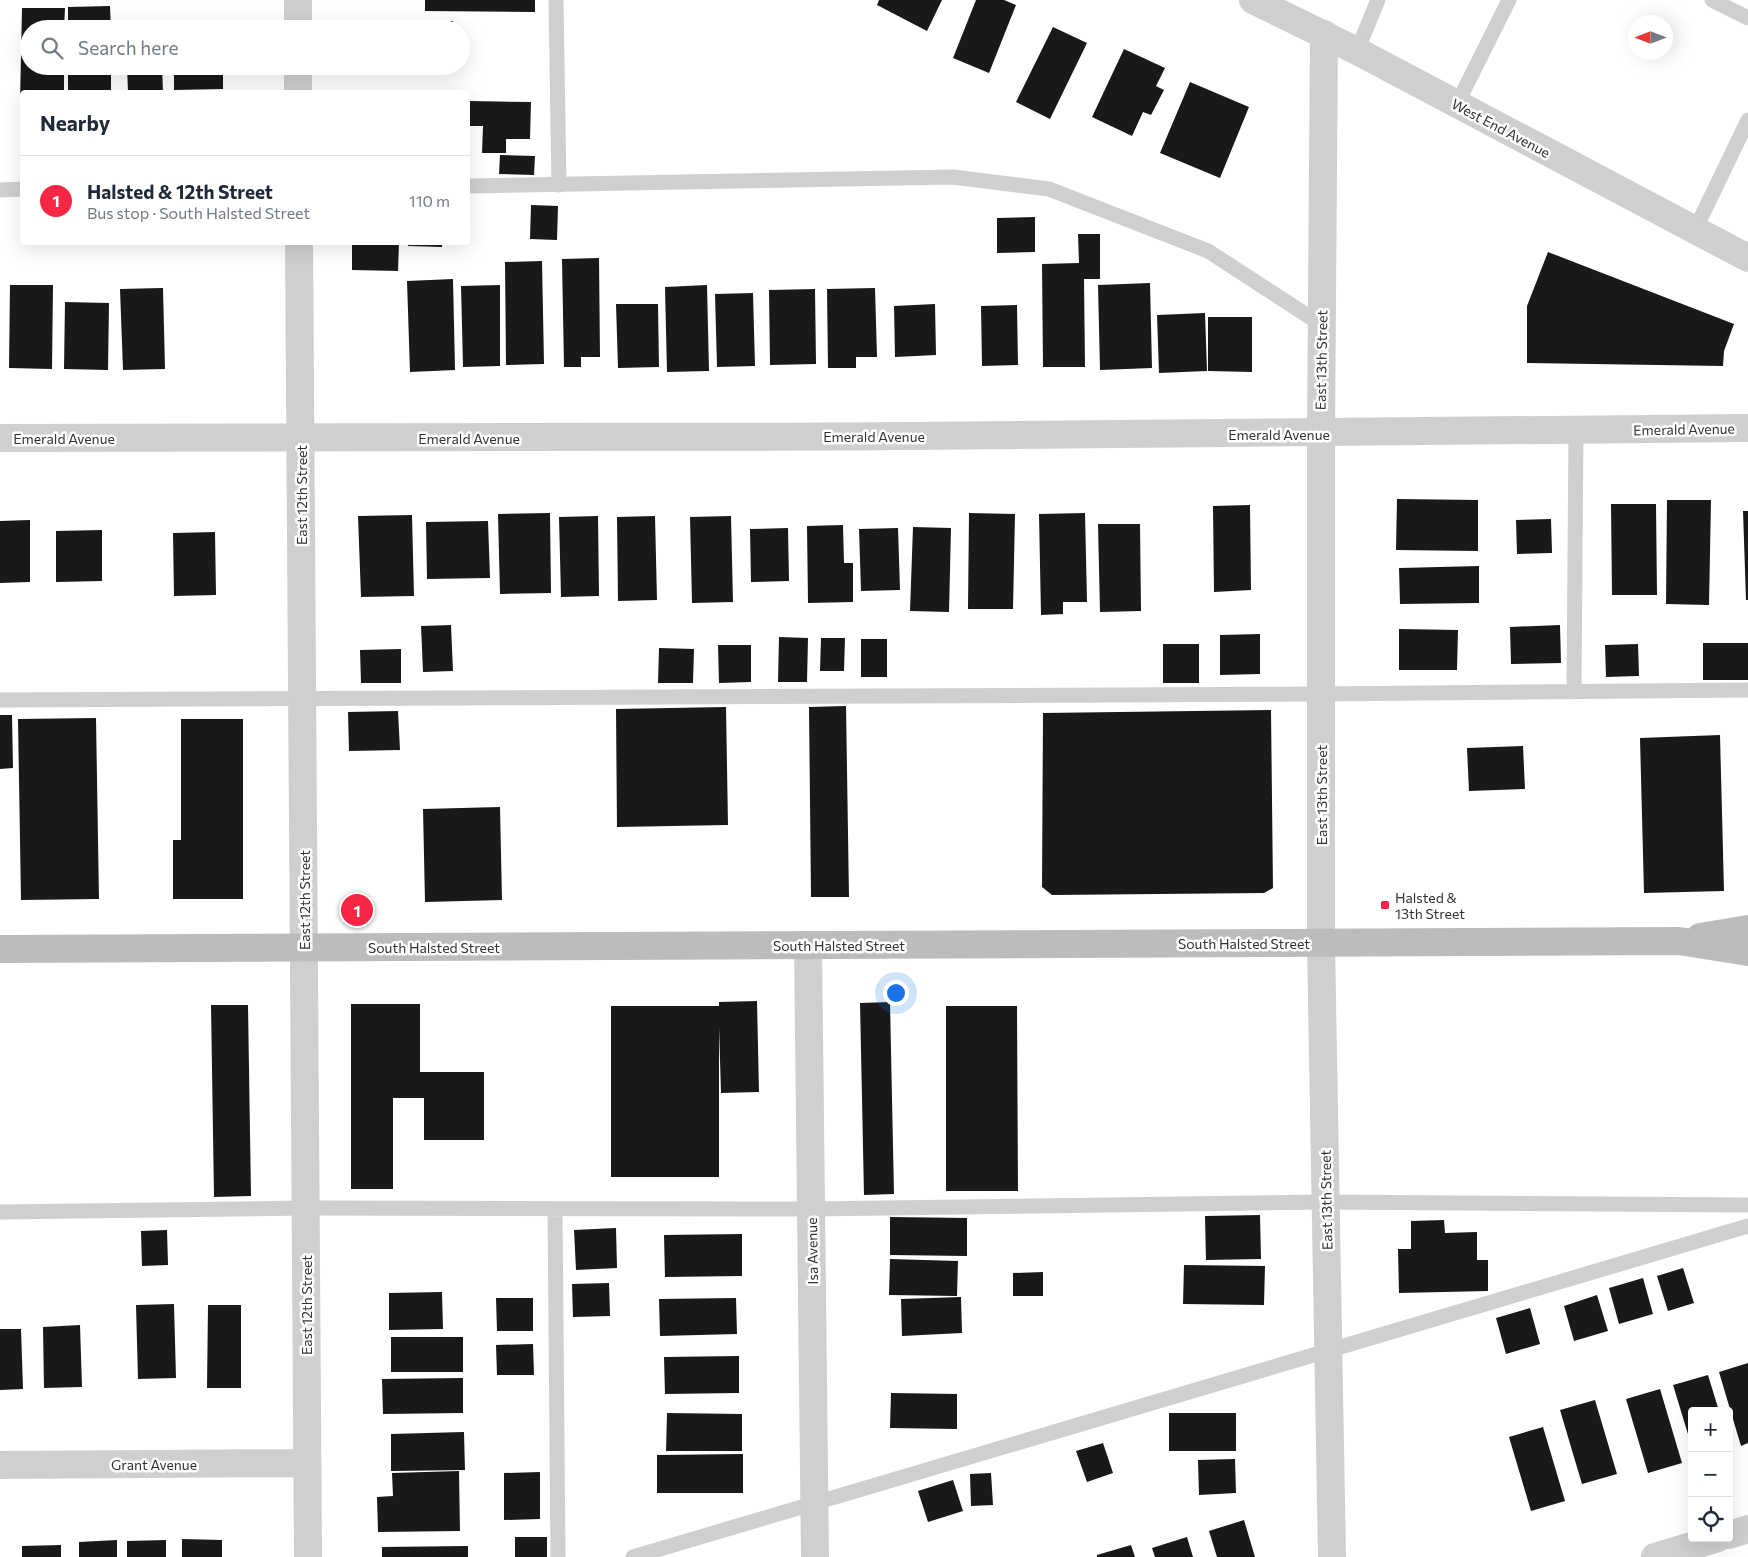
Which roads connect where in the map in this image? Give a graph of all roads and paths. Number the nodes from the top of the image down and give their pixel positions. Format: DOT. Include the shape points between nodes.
graph roads {
  1 [pos="298,0"];
  2 [pos="556,0"];
  3 [pos="1253,0"];
  4 [pos="1378,0"];
  5 [pos="1509,0"];
  6 [pos="1712,0"];
  7 [pos="1748,18"];
  8 [pos="298,20"];
  9 [pos="1324,34"];
  10 [pos="1357,51"];
  11 [pos="298,75"];
  12 [pos="298,90"];
  13 [pos="1457,104"];
  14 [pos="1748,120"];
  15 [pos="559,185"];
  16 [pos="470,186"];
  17 [pos="0,190"];
  18 [pos="20,190"];
  19 [pos="1695,230"];
  20 [pos="299,245"];
  21 [pos="1748,258"];
  22 [pos="1322,325"];
  23 [pos="1748,428"];
  24 [pos="1576,430"];
  25 [pos="1321,433"];
  26 [pos="0,438"];
  27 [pos="300,439"];
  28 [pos="1748,690"];
  29 [pos="1574,691"];
  30 [pos="1321,694"];
  31 [pos="302,698"];
  32 [pos="0,700"];
  33 [pos="1748,929"];
  34 [pos="1678,941"];
  35 [pos="1321,943"];
  36 [pos="808,945"];
  37 [pos="304,948"];
  38 [pos="0,950"];
  39 [pos="1748,952"];
  40 [pos="1326,1202"];
  41 [pos="1748,1205"];
  42 [pos="306,1208"];
  43 [pos="555,1209"];
  44 [pos="811,1209"];
  45 [pos="0,1212"];
  46 [pos="1748,1226"];
  47 [pos="1328,1351"];
  48 [pos="307,1463"];
  49 [pos="0,1465"];
  50 [pos="815,1502"];
  51 [pos="1748,1529"];
  52 [pos="1733,1534"];
  53 [pos="1705,1542"];
  54 [pos="308,1557"];
  55 [pos="558,1557"];
  56 [pos="633,1557"];
  57 [pos="815,1557"];
  58 [pos="1332,1557"];
  59 [pos="1655,1557"];
  1 -- 8 [label="street"];
  2 -- 15 [label="lane"];
  3 -- 9 [label="street, West End Avenue"];
  4 -- 10 [label="lane"];
  5 -- 13 [label="lane"];
  6 -- 7 [label="lane"];
  9 -- 10 [label="street, West End Avenue"];
  9 -- 22 [label="street, East 13th Street"];
  10 -- 13 [label="street, West End Avenue"];
  11 -- 12 [label="street"];
  13 -- 19 [label="street, West End Avenue"];
  14 -- 19 [label="lane"];
  15 -- 16 [label="lane"];
  15 -- 22 [label="lane" via="953,177 1049,189 1208,251"];
  17 -- 18 [label="lane"];
  19 -- 21 [label="street, West End Avenue"];
  20 -- 27 [label="street, East 12th Street"];
  22 -- 25 [label="street, East 13th Street"];
  23 -- 24 [label="street, Emerald Avenue"];
  24 -- 25 [label="street, Emerald Avenue"];
  24 -- 29 [label="lane"];
  25 -- 27 [label="street, Emerald Avenue"];
  25 -- 30 [label="street, East 13th Street"];
  26 -- 27 [label="street, Emerald Avenue"];
  27 -- 31 [label="street, East 12th Street"];
  28 -- 29 [label="lane"];
  29 -- 30 [label="lane"];
  30 -- 31 [label="lane"];
  30 -- 35 [label="street, East 13th Street"];
  31 -- 32 [label="lane"];
  31 -- 37 [label="street, East 12th Street"];
  33 -- 34 [label="street, South Halsted Street"];
  34 -- 35 [label="street, South Halsted Street"];
  34 -- 39 [label="street, South Halsted Street"];
  35 -- 36 [label="street, South Halsted Street"];
  35 -- 40 [label="street, East 13th Street"];
  36 -- 37 [label="street, South Halsted Street"];
  36 -- 44 [label="street, Isa Avenue"];
  37 -- 38 [label="street, South Halsted Street"];
  37 -- 42 [label="street, East 12th Street"];
  40 -- 41 [label="lane"];
  40 -- 44 [label="lane"];
  40 -- 47 [label="street, East 13th Street"];
  42 -- 43 [label="lane"];
  42 -- 45 [label="lane"];
  42 -- 48 [label="street, East 12th Street"];
  43 -- 44 [label="lane"];
  43 -- 55 [label="lane"];
  44 -- 50 [label="street, Isa Avenue"];
  46 -- 47 [label="lane"];
  47 -- 50 [label="lane"];
  47 -- 58 [label="street, East 13th Street"];
  48 -- 49 [label="street, Grant Avenue"];
  48 -- 54 [label="street, East 12th Street"];
  50 -- 56 [label="lane"];
  50 -- 57 [label="street, Isa Avenue"];
  51 -- 52 [label="street"];
  53 -- 59 [label="street"];
}
